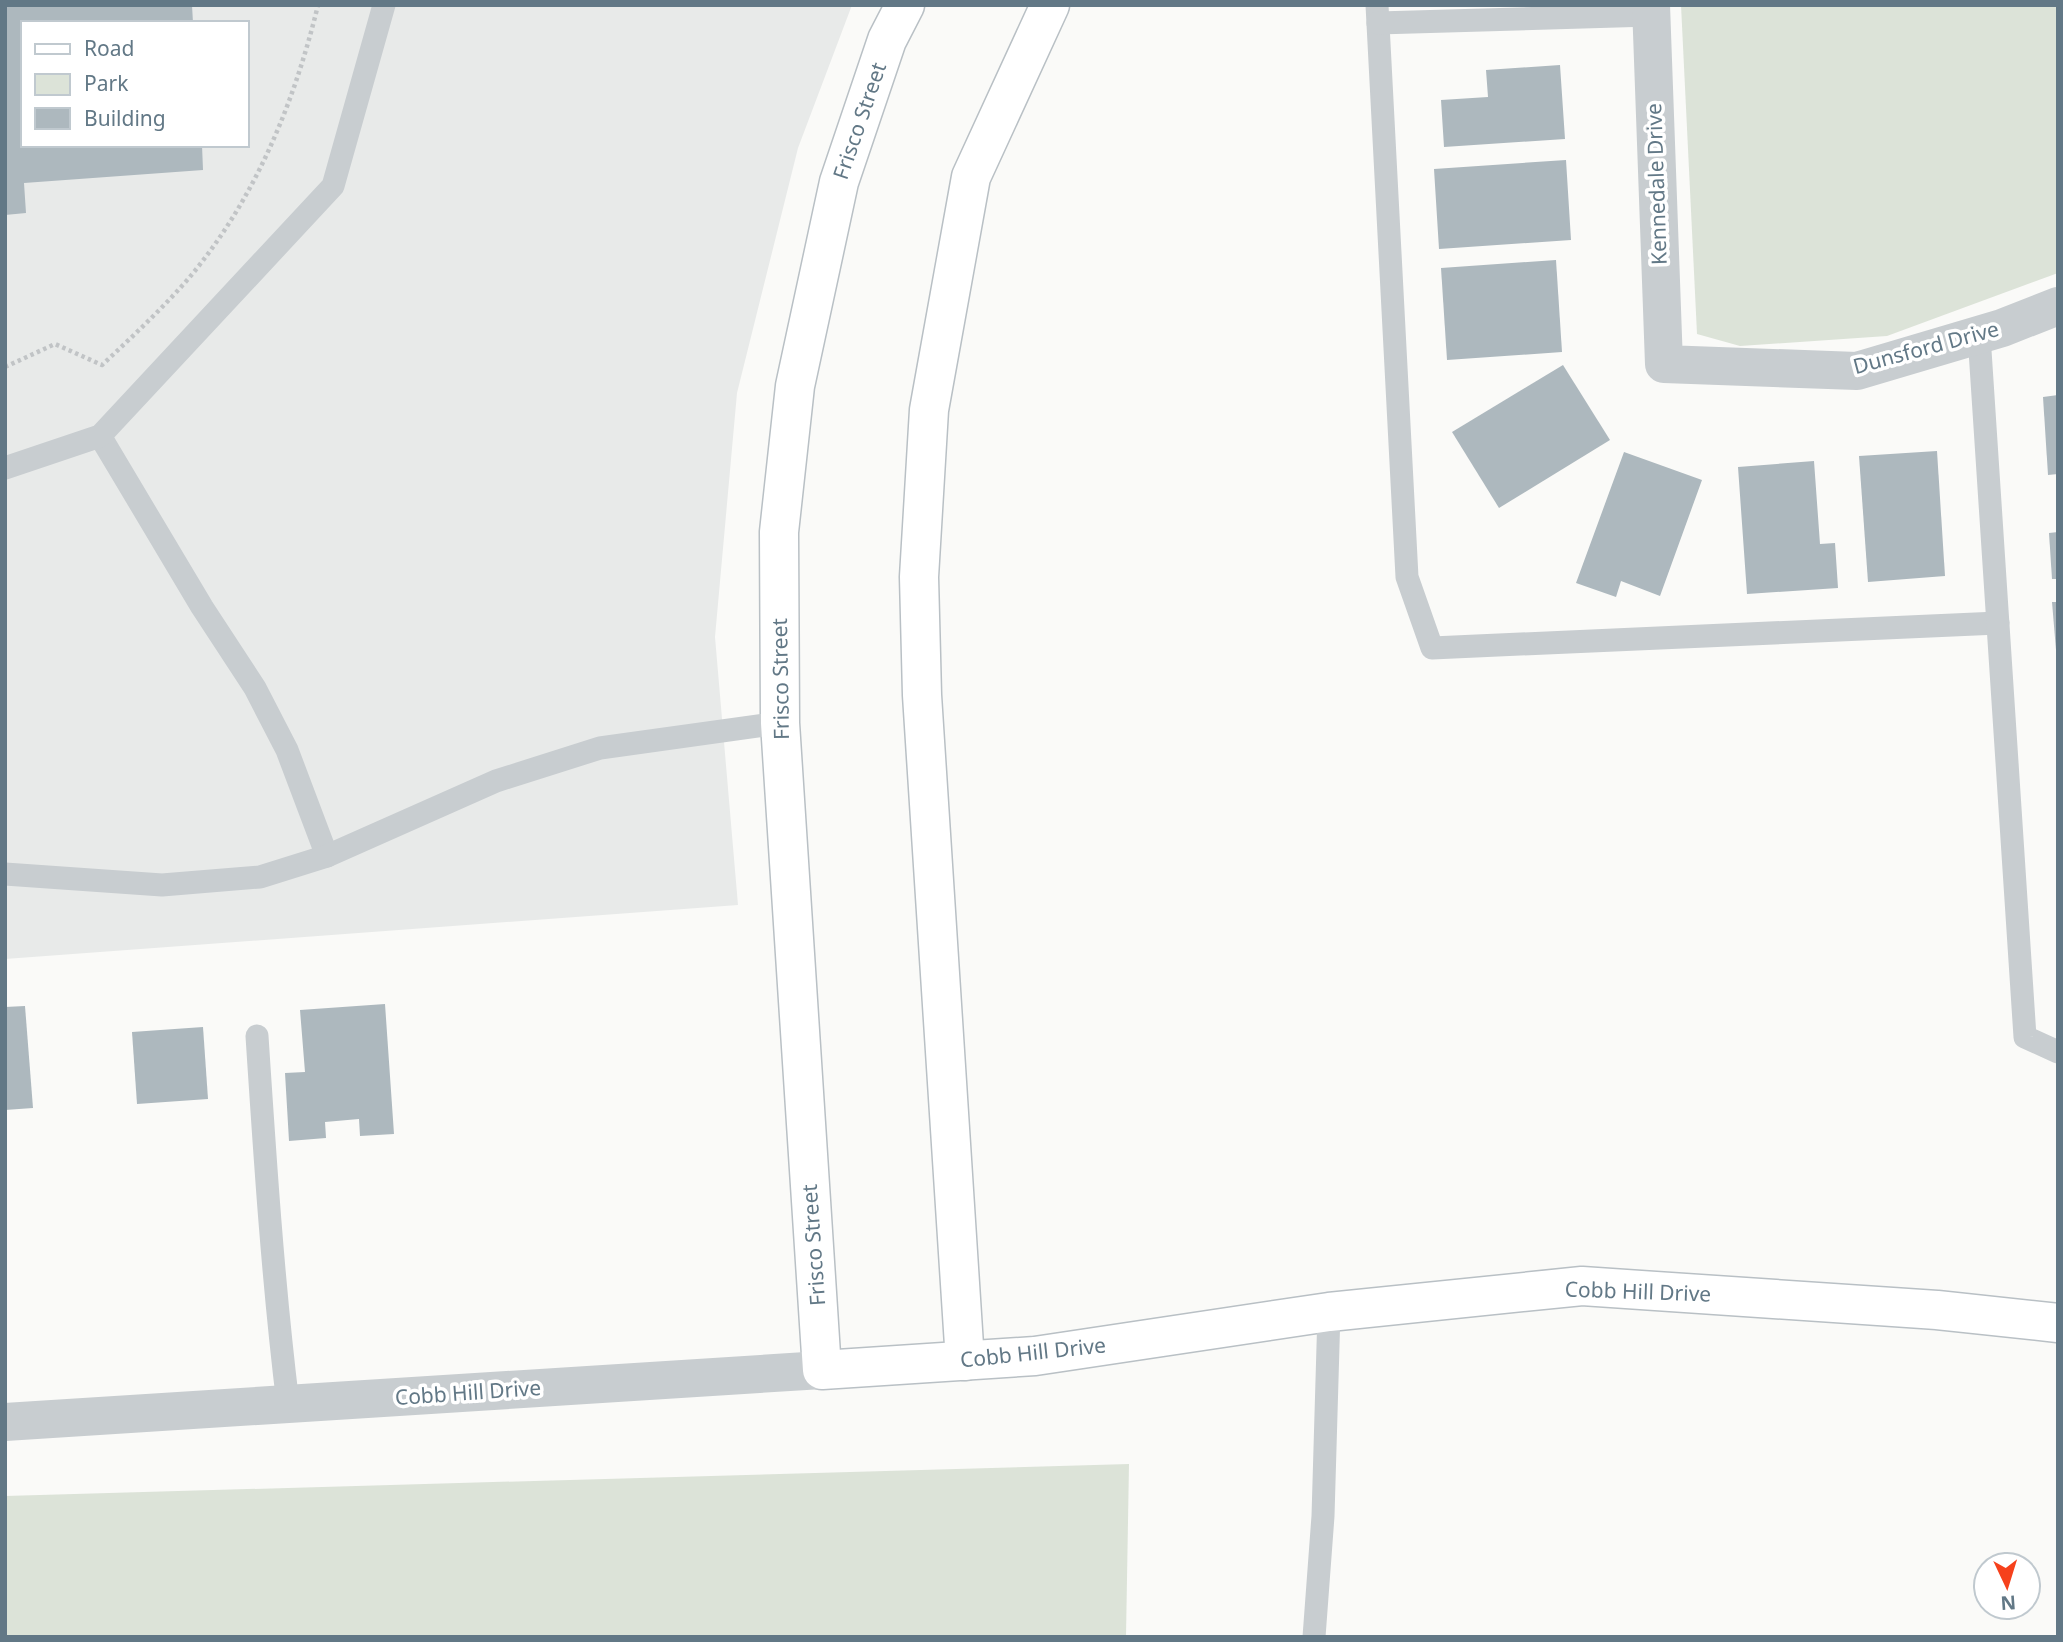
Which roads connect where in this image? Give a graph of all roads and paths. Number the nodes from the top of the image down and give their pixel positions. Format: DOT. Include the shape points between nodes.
graph roads {
  1 [pos="318,5"];
  2 [pos="384,5"];
  3 [pos="905,5"];
  4 [pos="1050,5"];
  5 [pos="1651,10"];
  6 [pos="1377,14"];
  7 [pos="2058,306"];
  8 [pos="1979,335"];
  9 [pos="1664,363"];
  10 [pos="5,367"];
  11 [pos="100,436"];
  12 [pos="5,468"];
  13 [pos="1998,623"];
  14 [pos="780,723"];
  15 [pos="327,856"];
  16 [pos="5,874"];
  17 [pos="257,1036"];
  18 [pos="2058,1052"];
  19 [pos="1329,1312"];
  20 [pos="2058,1323"];
  21 [pos="965,1361"];
  22 [pos="822,1370"];
  23 [pos="288,1404"];
  24 [pos="5,1422"];
  25 [pos="1314,1637"];
  1 -- 10 [label="path" via="305,60 258,174 189,277 102,365 55,344"];
  2 -- 11 [label="lane" via="333,186"];
  3 -- 14 [label="street, Frisco Street" via="887,40 839,182 795,386 779,532"];
  4 -- 21 [label="street" via="971,177 929,424 919,577 922,695"];
  5 -- 6 [label="lane"];
  5 -- 9 [label="street, Kennedale Drive"];
  6 -- 13 [label="lane" via="1407,577 1432,648"];
  7 -- 8 [label="street, Dunsford Drive"];
  8 -- 9 [label="street, Dunsford Drive" via="1857,371"];
  8 -- 13 [label="lane"];
  11 -- 12 [label="lane"];
  11 -- 15 [label="lane" via="255,688 290,757"];
  13 -- 18 [label="lane" via="2025,1037"];
  14 -- 15 [label="lane" via="600,748 496,781"];
  14 -- 22 [label="street, Frisco Street"];
  15 -- 16 [label="lane" via="260,877 162,885"];
  17 -- 23 [label="lane"];
  19 -- 20 [label="street, Cobb Hill Drive" via="1582,1286 1937,1310"];
  19 -- 21 [label="street, Cobb Hill Drive" via="1035,1356"];
  19 -- 25 [label="lane"];
  21 -- 22 [label="street, Cobb Hill Drive"];
  22 -- 23 [label="street, Cobb Hill Drive"];
  23 -- 24 [label="street, Cobb Hill Drive"];
}
